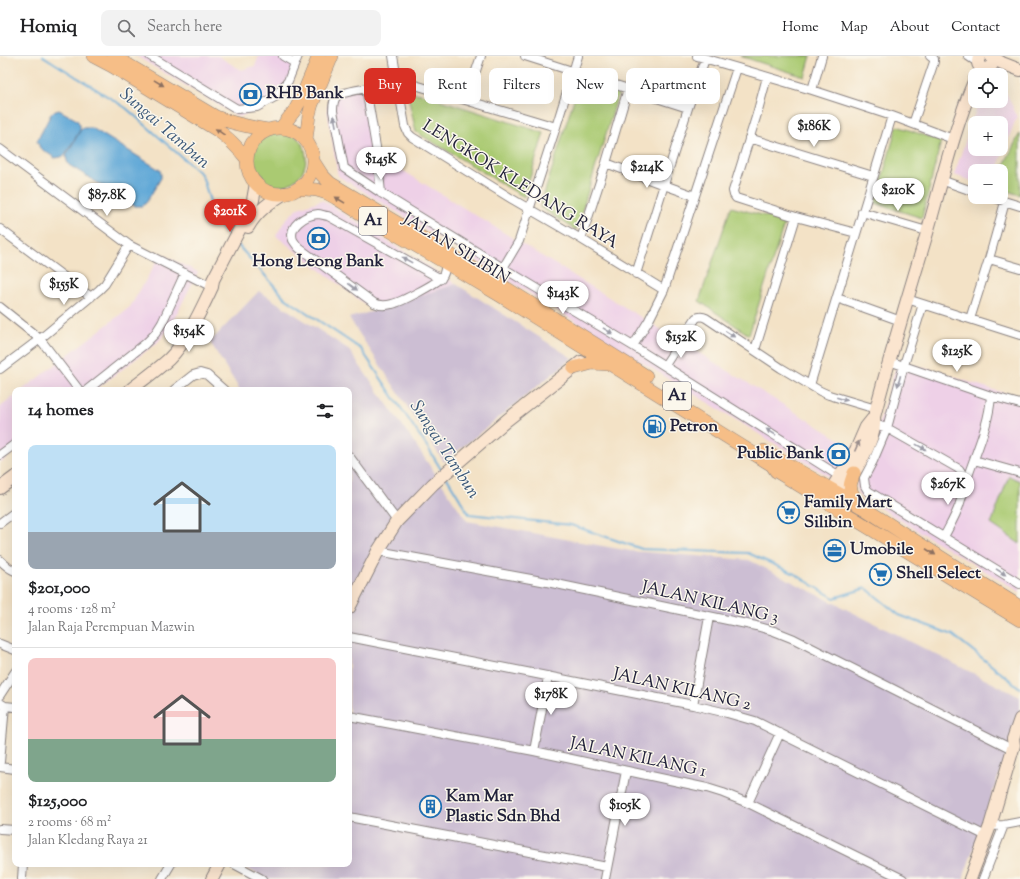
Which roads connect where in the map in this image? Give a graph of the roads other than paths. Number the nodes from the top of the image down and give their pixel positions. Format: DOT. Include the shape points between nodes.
graph roads {
  1 [pos="93,56"];
  2 [pos="113,56"];
  3 [pos="150,56"];
  4 [pos="283,56"];
  5 [pos="319,56"];
  6 [pos="332,56"];
  7 [pos="393,56"];
  8 [pos="481,56"];
  9 [pos="525,56"];
  10 [pos="578,56"];
  11 [pos="697,56"];
  12 [pos="822,56"];
  13 [pos="930,56"];
  14 [pos="297,59"];
  15 [pos="705,59"];
  16 [pos="982,63"];
  17 [pos="395,68"];
  18 [pos="477,68"];
  19 [pos="564,68"];
  20 [pos="575,68"];
  21 [pos="737,68"];
  22 [pos="1020,70"];
  23 [pos="767,77"];
  24 [pos="364,88"];
  25 [pos="812,90"];
  26 [pos="626,96"];
  27 [pos="968,102"];
  28 [pos="369,104"];
  29 [pos="401,104"];
  30 [pos="479,104"];
  31 [pos="563,104"];
  32 [pos="675,104"];
  33 [pos="688,108"];
  34 [pos="892,116"];
  35 [pos="913,124"];
  36 [pos="556,127"];
  37 [pos="275,129"];
  38 [pos="749,138"];
  39 [pos="953,139"];
  40 [pos="306,140"];
  41 [pos="0,149"];
  42 [pos="247,160"];
  43 [pos="313,161"];
  44 [pos="606,163"];
  45 [pos="873,176"];
  46 [pos="941,180"];
  47 [pos="256,183"];
  48 [pos="664,185"];
  49 [pos="968,190"];
  50 [pos="291,191"];
  51 [pos="381,193"];
  52 [pos="695,196"];
  53 [pos="1008,203"];
  54 [pos="1004,204"];
  55 [pos="1020,206"];
  56 [pos="529,209"];
  57 [pos="862,212"];
  58 [pos="796,217"];
  59 [pos="246,223"];
  60 [pos="0,229"];
  61 [pos="927,232"];
  62 [pos="856,233"];
  63 [pos="581,239"];
  64 [pos="129,246"];
  65 [pos="441,249"];
  66 [pos="989,259"];
  67 [pos="503,268"];
  68 [pos="1020,268"];
  69 [pos="448,270"];
  70 [pos="185,273"];
  71 [pos="636,274"];
  72 [pos="493,280"];
  73 [pos="212,287"];
  74 [pos="664,290"];
  75 [pos="501,296"];
  76 [pos="91,297"];
  77 [pos="837,298"];
  78 [pos="907,299"];
  79 [pos="923,304"];
  80 [pos="0,307"];
  81 [pos="970,319"];
  82 [pos="901,321"];
  83 [pos="1020,335"];
  84 [pos="40,339"];
  85 [pos="578,339"];
  86 [pos="633,346"];
  87 [pos="755,350"];
  88 [pos="590,352"];
  89 [pos="889,360"];
  90 [pos="610,365"];
  91 [pos="665,365"];
  92 [pos="904,365"];
  93 [pos="574,368"];
  94 [pos="0,369"];
  95 [pos="810,385"];
  96 [pos="76,387"];
  97 [pos="91,387"];
  98 [pos="134,387"];
  99 [pos="178,387"];
  100 [pos="221,387"];
  101 [pos="991,396"];
  102 [pos="1020,404"];
  103 [pos="874,418"];
  104 [pos="887,428"];
  105 [pos="12,446"];
  106 [pos="0,455"];
  107 [pos="352,460"];
  108 [pos="973,462"];
  109 [pos="772,465"];
  110 [pos="959,469"];
  111 [pos="1020,473"];
  112 [pos="852,477"];
  113 [pos="12,479"];
  114 [pos="966,480"];
  115 [pos="0,488"];
  116 [pos="834,494"];
  117 [pos="862,507"];
  118 [pos="12,514"];
  119 [pos="397,521"];
  120 [pos="0,523"];
  121 [pos="944,537"];
  122 [pos="906,550"];
  123 [pos="378,551"];
  124 [pos="0,560"];
  125 [pos="12,570"];
  126 [pos="1020,584"];
  127 [pos="352,602"];
  128 [pos="1020,607"];
  129 [pos="709,617"];
  130 [pos="1020,620"];
  131 [pos="352,638"];
  132 [pos="0,644"];
  133 [pos="12,649"];
  134 [pos="12,676"];
  135 [pos="548,677"];
  136 [pos="0,694"];
  137 [pos="2,705"];
  138 [pos="693,705"];
  139 [pos="12,707"];
  140 [pos="352,717"];
  141 [pos="1020,719"];
  142 [pos="1020,732"];
  143 [pos="780,733"];
  144 [pos="1013,747"];
  145 [pos="534,751"];
  146 [pos="0,762"];
  147 [pos="0,767"];
  148 [pos="12,769"];
  149 [pos="626,770"];
  150 [pos="748,803"];
  151 [pos="352,818"];
  152 [pos="1020,822"];
  153 [pos="1004,825"];
  154 [pos="0,829"];
  155 [pos="12,830"];
  156 [pos="988,831"];
  157 [pos="23,867"];
  158 [pos="169,867"];
  159 [pos="218,867"];
  160 [pos="240,867"];
  161 [pos="607,867"];
  162 [pos="22,879"];
  163 [pos="162,879"];
  164 [pos="212,879"];
  165 [pos="262,879"];
  166 [pos="605,879"];
  167 [pos="904,879"];
  168 [pos="970,879"];
  169 [pos="984,879"];
  42 -- 1 [label="main road, one-way" via="239,149 217,130"];
  2 -- 37 [label="main road, one-way" via="216,117 241,125"];
  3 -- 14 [label="street" via="237,109 257,107 275,97 288,81"];
  4 -- 14 [label="street"];
  5 -- 37 [label="main road" via="295,110"];
  6 -- 40 [label="main road, A1" via="312,104"];
  7 -- 17 [label="street, LENGKOK KLEDANG RAYA"];
  8 -- 18 [label="street"];
  9 -- 19 [label="street"];
  10 -- 20 [label="street"];
  11 -- 15 [label="street"];
  12 -- 25 [label="street"];
  13 -- 35 [label="street" via="934,62"];
  15 -- 21 [label="street"];
  15 -- 33 [label="street"];
  16 -- 22 [label="main road" via="1002,63"];
  21 -- 23 [label="street"];
  21 -- 52 [label="street"];
  23 -- 25 [label="street"];
  23 -- 38 [label="street"];
  51 -- 24 [label="street, JALAN SILIBIN, one-way" via="344,168 333,111 337,96"];
  25 -- 34 [label="street"];
  26 -- 44 [label="street"];
  27 -- 39 [label="main road"];
  28 -- 51 [label="street"];
  29 -- 56 [label="street, LENGKOK KLEDANG RAYA" via="405,126 412,137"];
  30 -- 36 [label="street, JALAN SILIBIN"];
  31 -- 36 [label="street"];
  32 -- 33 [label="street"];
  33 -- 48 [label="street"];
  34 -- 35 [label="street"];
  34 -- 45 [label="street"];
  35 -- 39 [label="street"];
  36 -- 56 [label="street"];
  37 -- 40 [label="main road" via="295,131"];
  37 -- 42 [label="main road" via="260,135 252,142"];
  38 -- 45 [label="street"];
  38 -- 58 [label="street" via="733,191 734,196"];
  39 -- 46 [label="main road"];
  40 -- 43 [label="main road, A1" via="312,150"];
  41 -- 64 [label="street"];
  42 -- 47 [label="main road" via="249,172"];
  43 -- 50 [label="main road" via="309,177"];
  43 -- 65 [label="main road, JALAN SILIBIN / A1" via="330,183"];
  44 -- 48 [label="street"];
  44 -- 63 [label="street"];
  45 -- 57 [label="street"];
  46 -- 49 [label="street"];
  46 -- 61 [label="main road"];
  47 -- 50 [label="main road, A1" via="275,193"];
  47 -- 59 [label="main road"];
  48 -- 52 [label="street"];
  48 -- 71 [label="street"];
  50 -- 59 [label="main road"];
  69 -- 50 [label="main road, JALAN SILIBIN / A1, one-way" via="327,193 306,189"];
  51 -- 67 [label="street, JALAN SILIBIN"];
  52 -- 74 [label="street"];
  53 -- 55 [label="street"];
  54 -- 66 [label="street"];
  56 -- 63 [label="street, LENGKOK KLEDANG RAYA"];
  56 -- 67 [label="street" via="519,241"];
  57 -- 61 [label="street"];
  57 -- 62 [label="street"];
  58 -- 62 [label="street"];
  58 -- 87 [label="street"];
  59 -- 73 [label="main road" via="213,280"];
  60 -- 76 [label="street"];
  61 -- 78 [label="main road"];
  62 -- 77 [label="street"];
  63 -- 71 [label="street, LENGKOK KLEDANG RAYA"];
  64 -- 70 [label="street"];
  64 -- 76 [label="street" via="105,284"];
  65 -- 69 [label="main road"];
  65 -- 72 [label="main road, JALAN SILIBIN / A1"];
  66 -- 68 [label="street"];
  66 -- 81 [label="street"];
  67 -- 72 [label="street"];
  67 -- 86 [label="street, JALAN SILIBIN, one-way"];
  69 -- 69 [label="street, one-way" via="328,216 308,216 294,228 292,236 299,248 380,305 394,304 433,285"];
  69 -- 72 [label="main road" via="464,270 483,282"];
  69 -- 75 [label="main road, JALAN SILIBIN / A1"];
  70 -- 73 [label="street"];
  70 -- 97 [label="street" via="155,334"];
  71 -- 74 [label="street, LENGKOK KLEDANG RAYA"];
  72 -- 75 [label="main road" via="493,287"];
  72 -- 85 [label="main road, JALAN SILIBIN / A1"];
  73 -- 98 [label="main road" via="189,330 170,358"];
  74 -- 86 [label="street"];
  75 -- 85 [label="main road, JALAN SILIBIN / A1"];
  76 -- 84 [label="street"];
  77 -- 82 [label="street"];
  77 -- 95 [label="street"];
  78 -- 79 [label="street"];
  78 -- 82 [label="main road"];
  79 -- 81 [label="street"];
  79 -- 92 [label="street"];
  80 -- 84 [label="street"];
  81 -- 83 [label="street"];
  82 -- 89 [label="main road"];
  84 -- 94 [label="street"];
  84 -- 96 [label="street"];
  85 -- 88 [label="main road" via="589,342"];
  85 -- 93 [label="main road" via="578,359"];
  85 -- 116 [label="main road, JALAN SILIBIN / A1"];
  86 -- 91 [label="street, JALAN SILIBIN"];
  91 -- 87 [label="street, one-way" via="698,316 706,318"];
  87 -- 95 [label="street"];
  88 -- 90 [label="main road, A1"];
  88 -- 93 [label="main road"];
  89 -- 92 [label="street"];
  89 -- 103 [label="main road"];
  90 -- 93 [label="main road" via="592,363"];
  90 -- 109 [label="main road, A1"];
  112 -- 91 [label="street, JALAN SILIBIN, one-way"];
  92 -- 101 [label="street"];
  92 -- 104 [label="street, one-way"];
  93 -- 119 [label="main road" via="433,484"];
  95 -- 103 [label="street, one-way"];
  99 -- 100 [label="street" via="193,375 200,373 207,375"];
  101 -- 102 [label="street"];
  101 -- 108 [label="street" via="988,416"];
  103 -- 104 [label="street"];
  103 -- 112 [label="main road" via="874,428"];
  104 -- 110 [label="street, one-way"];
  104 -- 112 [label="street" via="873,461"];
  105 -- 106 [label="street"];
  107 -- 119 [label="street"];
  108 -- 110 [label="street"];
  108 -- 111 [label="street"];
  108 -- 114 [label="street"];
  109 -- 116 [label="main road"];
  109 -- 122 [label="main road, A1" via="776,471"];
  110 -- 114 [label="street"];
  112 -- 116 [label="main road"];
  112 -- 117 [label="main road" via="852,492"];
  112 -- 121 [label="street" via="868,491"];
  113 -- 115 [label="main road"];
  114 -- 121 [label="street" via="959,505"];
  116 -- 117 [label="main road, JALAN SILIBIN / A1"];
  116 -- 122 [label="main road"];
  117 -- 128 [label="main road, JALAN SILIBIN / A1, one-way"];
  118 -- 120 [label="street"];
  119 -- 123 [label="main road"];
  121 -- 126 [label="street, one-way"];
  122 -- 130 [label="main road, A1"];
  123 -- 127 [label="main road"];
  123 -- 129 [label="street, JALAN KILANG 3" via="547,582"];
  124 -- 125 [label="street"];
  129 -- 138 [label="street"];
  129 -- 144 [label="street, JALAN KILANG 3" via="756,626 794,639"];
  131 -- 135 [label="street, JALAN KILANG 2"];
  132 -- 133 [label="street"];
  134 -- 136 [label="street"];
  135 -- 138 [label="street, JALAN KILANG 2"];
  135 -- 145 [label="street"];
  137 -- 139 [label="street"];
  137 -- 146 [label="street"];
  138 -- 143 [label="street, JALAN KILANG 2" via="755,722"];
  140 -- 145 [label="street, JALAN KILANG 1"];
  141 -- 144 [label="main road"];
  142 -- 144 [label="main road"];
  143 -- 150 [label="street"];
  143 -- 156 [label="street, JALAN KILANG 2"];
  144 -- 156 [label="main road"];
  145 -- 149 [label="street, JALAN KILANG 1"];
  147 -- 148 [label="street"];
  149 -- 150 [label="street, JALAN KILANG 1" via="707,788"];
  149 -- 161 [label="street"];
  150 -- 167 [label="street, JALAN KILANG 1"];
  151 -- 161 [label="street"];
  152 -- 153 [label="street"];
  153 -- 156 [label="street"];
  153 -- 169 [label="street"];
  154 -- 155 [label="street"];
  156 -- 168 [label="main road"];
  157 -- 162 [label="street"];
  158 -- 163 [label="street"];
  159 -- 164 [label="main road"];
  160 -- 165 [label="street"];
  161 -- 166 [label="street"];
}
